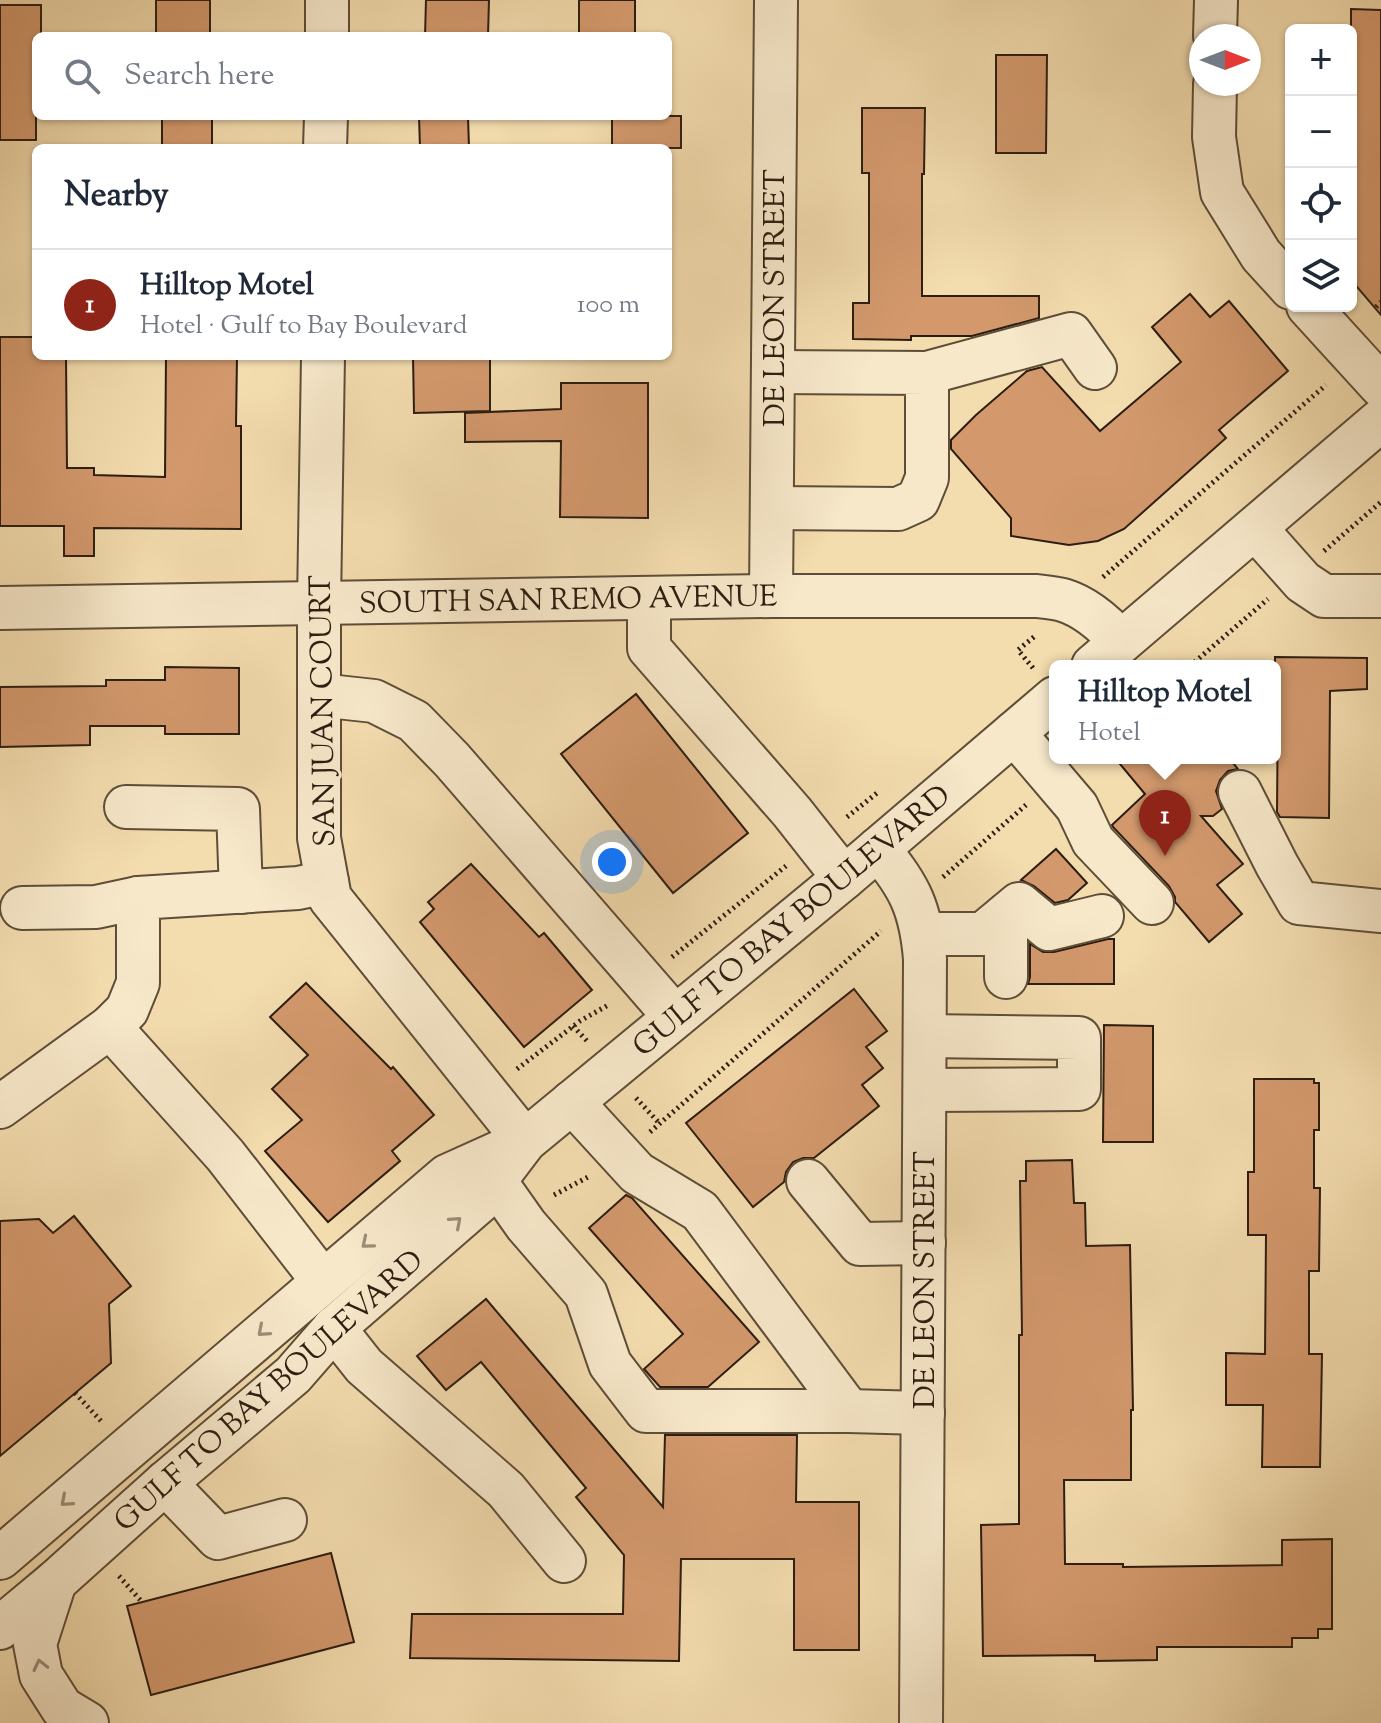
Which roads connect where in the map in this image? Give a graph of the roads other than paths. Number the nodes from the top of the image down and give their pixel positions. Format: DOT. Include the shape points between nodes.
graph roads {
  1 [pos="327,0"];
  2 [pos="776,0"];
  3 [pos="1216,0"];
  4 [pos="1215,24"];
  5 [pos="327,32"];
  6 [pos="1215,96"];
  7 [pos="326,120"];
  8 [pos="325,144"];
  9 [pos="1285,281"];
  10 [pos="1313,312"];
  11 [pos="323,360"];
  12 [pos="1095,368"];
  13 [pos="773,372"];
  14 [pos="1368,372"];
  15 [pos="927,373"];
  16 [pos="1381,420"];
  17 [pos="772,508"];
  18 [pos="1255,528"];
  19 [pos="771,596"];
  20 [pos="1381,596"];
  21 [pos="649,598"];
  22 [pos="319,603"];
  23 [pos="0,608"];
  24 [pos="1107,654"];
  25 [pos="1044,684"];
  26 [pos="319,695"];
  27 [pos="1014,733"];
  28 [pos="1240,792"];
  29 [pos="126,807"];
  30 [pos="878,849"];
  31 [pos="844,878"];
  32 [pos="327,882"];
  33 [pos="241,892"];
  34 [pos="138,898"];
  35 [pos="1152,903"];
  36 [pos="22,908"];
  37 [pos="1381,911"];
  38 [pos="1006,915"];
  39 [pos="1102,916"];
  40 [pos="923,934"];
  41 [pos="1006,977"];
  42 [pos="675,1017"];
  43 [pos="110,1027"];
  44 [pos="925,1036"];
  45 [pos="925,1090"];
  46 [pos="572,1102"];
  47 [pos="0,1107"];
  48 [pos="525,1141"];
  49 [pos="495,1181"];
  50 [pos="808,1181"];
  51 [pos="924,1243"];
  52 [pos="322,1280"];
  53 [pos="334,1328"];
  54 [pos="849,1411"];
  55 [pos="923,1413"];
  56 [pos="165,1483"];
  57 [pos="285,1520"];
  58 [pos="4,1551"];
  59 [pos="564,1561"];
  60 [pos="55,1582"];
  61 [pos="0,1628"];
  62 [pos="87,1723"];
  63 [pos="921,1723"];
  1 -- 5 [label="street"];
  2 -- 13 [label="street, DE LEON STREET"];
  3 -- 4 [label="street"];
  6 -- 9 [label="street" via="1222,192 1261,255"];
  7 -- 8 [label="street"];
  10 -- 14 [label="street"];
  11 -- 22 [label="street, SAN JUAN COURT"];
  12 -- 15 [label="street" via="1071,334"];
  13 -- 15 [label="street"];
  13 -- 17 [label="street, DE LEON STREET"];
  15 -- 17 [label="street" via="927,478 918,500 898,509"];
  16 -- 18 [label="street"];
  17 -- 19 [label="street, DE LEON STREET"];
  18 -- 20 [label="street" via="1303,582 1324,596"];
  18 -- 24 [label="street"];
  19 -- 21 [label="street, SOUTH SAN REMO AVENUE"];
  19 -- 24 [label="street, SOUTH SAN REMO AVENUE" via="1037,596 1065,601 1106,625"];
  21 -- 22 [label="street, SOUTH SAN REMO AVENUE"];
  21 -- 31 [label="street" via="649,648"];
  22 -- 23 [label="street, SOUTH SAN REMO AVENUE"];
  22 -- 26 [label="street, SAN JUAN COURT"];
  25 -- 27 [label="street, GULF TO BAY BOULEVARD"];
  26 -- 32 [label="street, SAN JUAN COURT" via="319,838"];
  26 -- 42 [label="street" via="374,701 414,721"];
  27 -- 30 [label="street, GULF TO BAY BOULEVARD"];
  27 -- 35 [label="street" via="1077,807 1093,841"];
  28 -- 37 [label="street" via="1299,903"];
  29 -- 33 [label="street" via="238,809"];
  30 -- 31 [label="street, GULF TO BAY BOULEVARD"];
  30 -- 40 [label="street, DE LEON STREET" via="913,898"];
  31 -- 42 [label="street, GULF TO BAY BOULEVARD"];
  32 -- 33 [label="street"];
  32 -- 48 [label="street, SAN JUAN COURT" via="330,898"];
  33 -- 34 [label="street"];
  34 -- 36 [label="street" via="96,907"];
  34 -- 43 [label="street" via="138,983 127,1010"];
  38 -- 39 [label="street" via="1019,904 1049,929"];
  38 -- 40 [label="street" via="983,934"];
  38 -- 41 [label="street"];
  40 -- 44 [label="street, DE LEON STREET"];
  42 -- 46 [label="street, GULF TO BAY BOULEVARD"];
  43 -- 47 [label="street"];
  43 -- 52 [label="street" via="225,1155"];
  44 -- 45 [label="street, DE LEON STREET"];
  44 -- 45 [label="street" via="1079,1038 1079,1089"];
  45 -- 51 [label="street, DE LEON STREET"];
  46 -- 48 [label="street, GULF TO BAY BOULEVARD"];
  46 -- 54 [label="street" via="637,1173 700,1211"];
  48 -- 49 [label="street, GULF TO BAY BOULEVARD"];
  48 -- 52 [label="street, GULF TO BAY BOULEVARD, one-way" via="447,1176"];
  53 -- 49 [label="street, GULF TO BAY BOULEVARD, one-way" via="478,1203"];
  49 -- 54 [label="street" via="586,1294 610,1364 646,1411"];
  50 -- 51 [label="street" via="860,1244"];
  51 -- 55 [label="street, DE LEON STREET"];
  52 -- 58 [label="street, GULF TO BAY BOULEVARD, one-way"];
  53 -- 56 [label="street, GULF TO BAY BOULEVARD" via="293,1375"];
  53 -- 59 [label="street" via="364,1366 506,1490"];
  54 -- 55 [label="street"];
  55 -- 63 [label="street, DE LEON STREET"];
  56 -- 57 [label="street" via="218,1538"];
  56 -- 60 [label="street, GULF TO BAY BOULEVARD"];
  60 -- 61 [label="street, GULF TO BAY BOULEVARD"];
  62 -- 60 [label="street, one-way" via="62,1708 41,1675 35,1644"];
}
